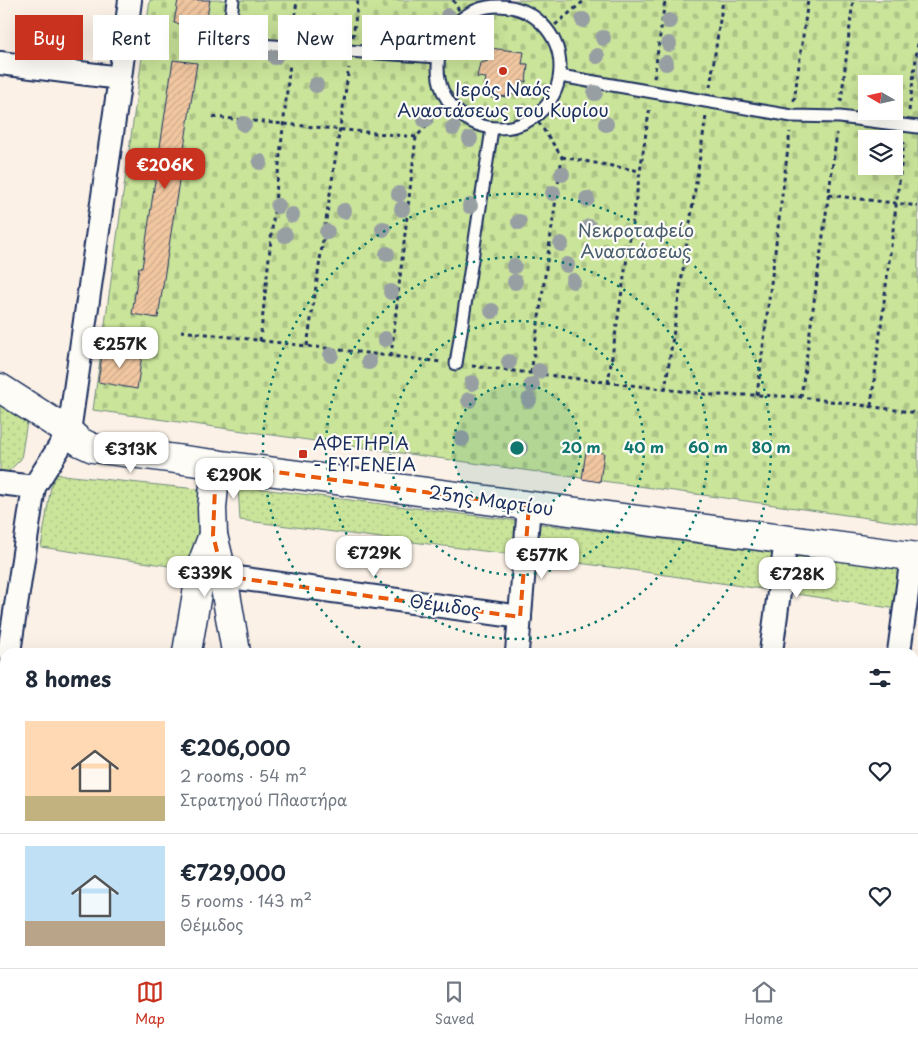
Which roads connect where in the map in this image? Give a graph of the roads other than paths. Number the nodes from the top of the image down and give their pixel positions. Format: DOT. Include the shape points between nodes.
graph roads {
  1 [pos="130,0"];
  2 [pos="233,0"];
  3 [pos="510,3"];
  4 [pos="466,15"];
  5 [pos="362,53"];
  6 [pos="438,60"];
  7 [pos="0,63"];
  8 [pos="560,76"];
  9 [pos="120,78"];
  10 [pos="912,127"];
  11 [pos="492,129"];
  12 [pos="456,364"];
  13 [pos="0,388"];
  14 [pos="69,432"];
  15 [pos="216,464"];
  16 [pos="0,483"];
  17 [pos="34,487"];
  18 [pos="529,506"];
  19 [pos="213,535"];
  20 [pos="786,540"];
  21 [pos="915,556"];
  22 [pos="223,576"];
  23 [pos="520,617"];
  24 [pos="10,648"];
  25 [pos="188,648"];
  26 [pos="235,648"];
  27 [pos="517,648"];
  28 [pos="772,648"];
  29 [pos="900,648"];
  1 -- 9 [label="street"];
  2 -- 5 [label="lane" via="228,43"];
  3 -- 4 [label="lane" via="484,7"];
  3 -- 8 [label="lane" via="531,14 549,30 559,52"];
  6 -- 11 [label="lane" via="439,82 449,103 466,120"];
  7 -- 9 [label="street"];
  8 -- 10 [label="lane" via="792,116 840,117"];
  8 -- 11 [label="lane" via="551,99 535,117 513,127"];
  9 -- 14 [label="street"];
  11 -- 12 [label="lane"];
  13 -- 14 [label="street, 25ης Μαρτίου"];
  14 -- 15 [label="street, 25ης Μαρτίου" via="93,448"];
  14 -- 17 [label="street"];
  15 -- 18 [label="street, 25ης Μαρτίου"];
  15 -- 19 [label="street"];
  16 -- 17 [label="street"];
  17 -- 24 [label="street"];
  18 -- 20 [label="street, 25ης Μαρτίου"];
  18 -- 23 [label="street"];
  19 -- 22 [label="street"];
  19 -- 25 [label="street" via="202,564"];
  20 -- 21 [label="street, 25ης Μαρτίου"];
  20 -- 28 [label="street"];
  21 -- 29 [label="street"];
  22 -- 23 [label="street, Θέμιδος"];
  22 -- 26 [label="street"];
  23 -- 27 [label="street"];
}
